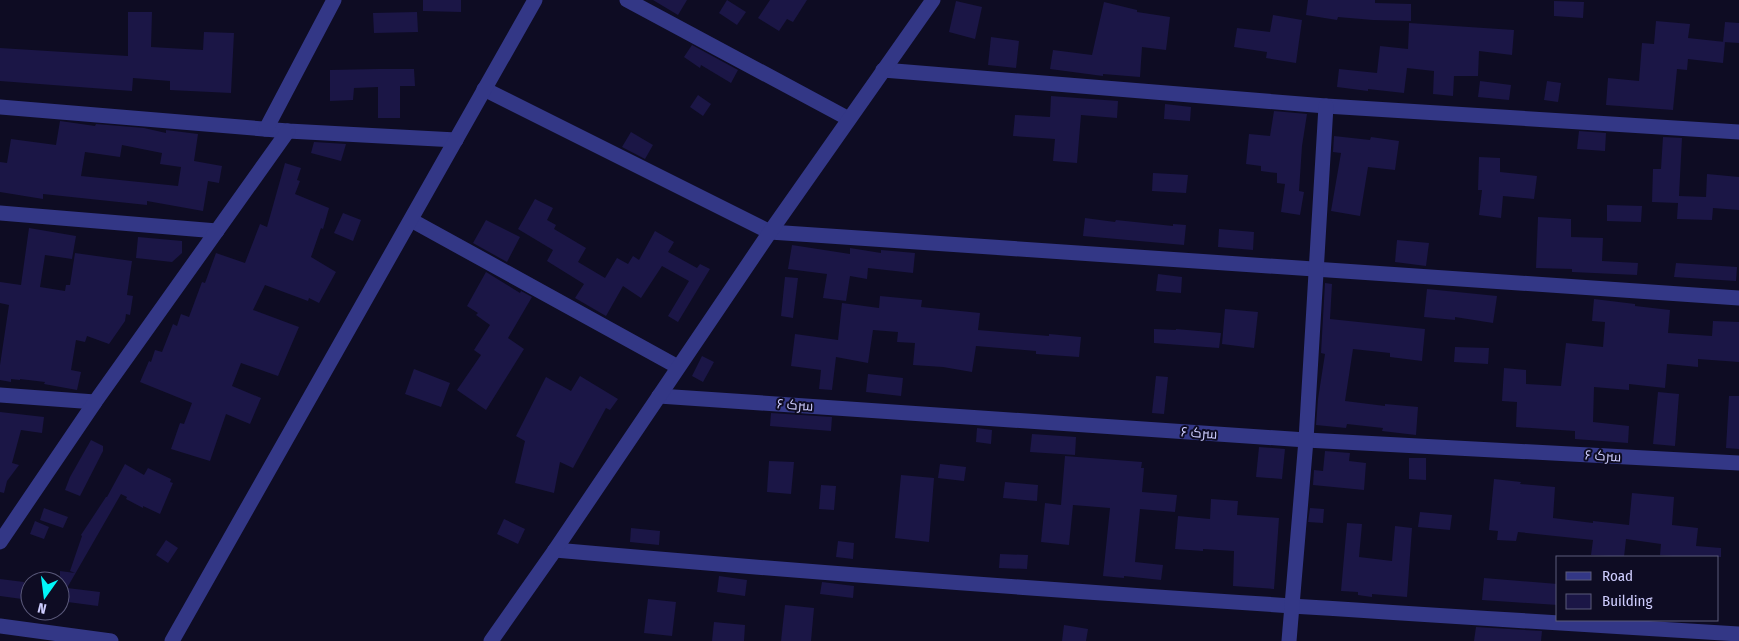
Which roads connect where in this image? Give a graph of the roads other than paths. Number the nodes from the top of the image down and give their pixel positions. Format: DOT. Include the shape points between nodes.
graph roads {
  1 [pos="334,0"];
  2 [pos="535,0"];
  3 [pos="627,0"];
  4 [pos="933,0"];
  5 [pos="883,70"];
  6 [pos="484,89"];
  7 [pos="1326,106"];
  8 [pos="0,107"];
  9 [pos="849,119"];
  10 [pos="266,129"];
  11 [pos="288,130"];
  12 [pos="1739,132"];
  13 [pos="456,140"];
  14 [pos="0,213"];
  15 [pos="411,220"];
  16 [pos="216,231"];
  17 [pos="770,232"];
  18 [pos="1317,270"];
  19 [pos="1739,298"];
  20 [pos="678,367"];
  21 [pos="0,395"];
  22 [pos="659,396"];
  23 [pos="95,402"];
  24 [pos="1306,440"];
  25 [pos="1739,463"];
  26 [pos="0,542"];
  27 [pos="555,550"];
  28 [pos="1292,607"];
  29 [pos="0,626"];
  30 [pos="1739,634"];
  31 [pos="111,641"];
  32 [pos="172,641"];
  33 [pos="491,641"];
  34 [pos="1290,641"];
  1 -- 10 [label="street"];
  2 -- 6 [label="street"];
  3 -- 9 [label="street"];
  4 -- 5 [label="street"];
  5 -- 7 [label="street"];
  5 -- 9 [label="street"];
  6 -- 13 [label="street"];
  6 -- 17 [label="street"];
  7 -- 12 [label="street"];
  7 -- 18 [label="street"];
  8 -- 10 [label="street"];
  9 -- 17 [label="street"];
  10 -- 11 [label="street"];
  11 -- 13 [label="street"];
  11 -- 16 [label="street"];
  13 -- 15 [label="street"];
  14 -- 16 [label="street"];
  15 -- 20 [label="street"];
  15 -- 32 [label="street"];
  16 -- 23 [label="street"];
  17 -- 18 [label="street"];
  17 -- 20 [label="street"];
  18 -- 19 [label="street"];
  18 -- 24 [label="street"];
  20 -- 22 [label="street"];
  21 -- 23 [label="street"];
  22 -- 24 [label="street, سرک ۶"];
  22 -- 27 [label="street"];
  23 -- 26 [label="street"];
  24 -- 25 [label="street, سرک ۶"];
  24 -- 28 [label="street"];
  27 -- 28 [label="street"];
  27 -- 33 [label="street"];
  28 -- 30 [label="street"];
  28 -- 34 [label="street"];
  29 -- 31 [label="street"];
}
